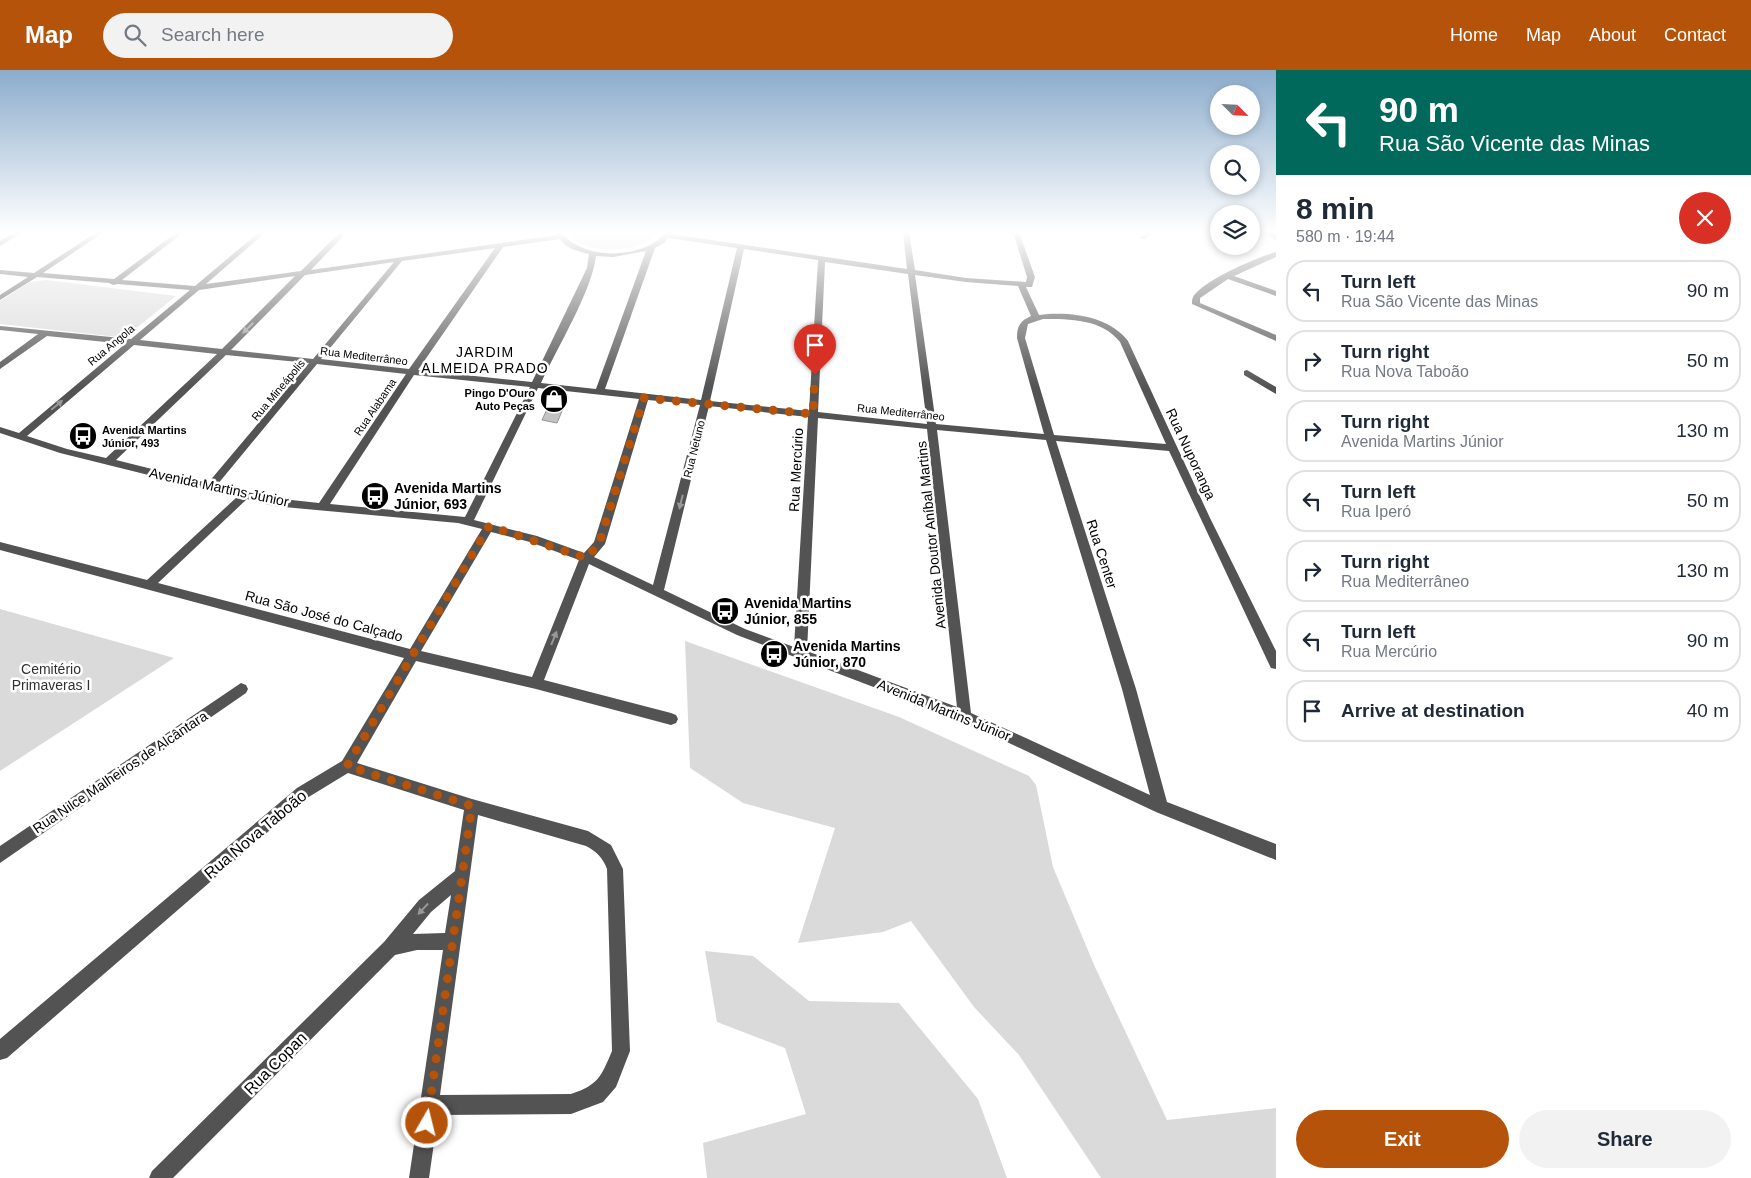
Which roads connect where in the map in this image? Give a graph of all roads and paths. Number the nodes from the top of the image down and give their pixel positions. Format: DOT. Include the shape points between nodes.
graph roads {
  1 [pos="22,284"];
  2 [pos="136,284"];
  3 [pos="201,284"];
  4 [pos="229,284"];
  5 [pos="294,284"];
  6 [pos="380,284"];
  7 [pos="474,284"];
  8 [pos="584,284"];
  9 [pos="638,284"];
  10 [pos="732,284"];
  11 [pos="821,284"];
  12 [pos="913,284"];
  13 [pos="1004,284"];
  14 [pos="1030,284"];
  15 [pos="1215,284"];
  16 [pos="1248,284"];
  17 [pos="1022,286"];
  18 [pos="196,288"];
  19 [pos="1276,294"];
  20 [pos="0,298"];
  21 [pos="1036,318"];
  22 [pos="0,328"];
  23 [pos="45,333"];
  24 [pos="1276,338"];
  25 [pos="133,342"];
  26 [pos="225,351"];
  27 [pos="317,361"];
  28 [pos="0,366"];
  29 [pos="411,373"];
  30 [pos="1247,373"];
  31 [pos="534,386"];
  32 [pos="1276,391"];
  33 [pos="599,393"];
  34 [pos="644,398"];
  35 [pos="705,404"];
  36 [pos="813,414"];
  37 [pos="932,427"];
  38 [pos="2,433"];
  39 [pos="20,437"];
  40 [pos="1049,439"];
  41 [pos="1173,448"];
  42 [pos="108,462"];
  43 [pos="210,487"];
  44 [pos="244,496"];
  45 [pos="322,507"];
  46 [pos="468,521"];
  47 [pos="489,526"];
  48 [pos="0,546"];
  49 [pos="586,558"];
  50 [pos="150,584"];
  51 [pos="657,592"];
  52 [pos="800,654"];
  53 [pos="414,655"];
  54 [pos="1276,664"];
  55 [pos="536,683"];
  56 [pos="241,690"];
  57 [pos="965,716"];
  58 [pos="670,719"];
  59 [pos="347,766"];
  60 [pos="472,806"];
  61 [pos="1161,807"];
  62 [pos="1276,852"];
  63 [pos="0,855"];
  64 [pos="460,877"];
  65 [pos="452,942"];
  66 [pos="390,948"];
  67 [pos="0,1051"];
  68 [pos="430,1105"];
  69 [pos="160,1178"];
  70 [pos="419,1178"];
  1 -- 20 [label="street"];
  2 -- 18 [label="street"];
  3 -- 18 [label="street, Rua Angola"];
  4 -- 18 [label="street"];
  5 -- 26 [label="street, one-way"];
  6 -- 27 [label="street, Rua Mineápolis"];
  7 -- 29 [label="street, Rua Alabama"];
  8 -- 31 [label="street"];
  9 -- 33 [label="street"];
  10 -- 35 [label="street, Rua Netuno"];
  11 -- 36 [label="street, Rua Mercúrio"];
  12 -- 37 [label="street, Avenida Doutor Aníbal Martins"];
  13 -- 17 [label="street"];
  14 -- 17 [label="street"];
  15 -- 24 [label="street" via="1199,294 1196,304"];
  16 -- 19 [label="street"];
  17 -- 21 [label="street"];
  18 -- 25 [label="street, Rua Angola"];
  21 -- 40 [label="street, Rua Center" via="1023,324 1021,338"];
  21 -- 41 [label="street, Rua Nuporanga" via="1100,322 1117,332"];
  22 -- 23 [label="street, Rua Mediterrâneo"];
  23 -- 25 [label="street, Rua Mediterrâneo"];
  23 -- 28 [label="street"];
  25 -- 26 [label="street, Rua Mediterrâneo"];
  39 -- 25 [label="street, Rua Angola, one-way"];
  26 -- 27 [label="street, Rua Mediterrâneo"];
  26 -- 42 [label="street"];
  27 -- 29 [label="street, Rua Mediterrâneo"];
  27 -- 43 [label="street, Rua Mineápolis"];
  29 -- 31 [label="street, Rua Mediterrâneo"];
  29 -- 45 [label="street, Rua Alabama"];
  30 -- 32 [label="street"];
  31 -- 33 [label="street, Rua Mediterrâneo"];
  31 -- 46 [label="street"];
  33 -- 34 [label="street, Rua Mediterrâneo"];
  34 -- 35 [label="street, Rua Mediterrâneo"];
  34 -- 49 [label="street" via="599,544"];
  35 -- 36 [label="street, Rua Mediterrâneo"];
  35 -- 51 [label="street, Rua Netuno, one-way"];
  36 -- 37 [label="street, Rua Mediterrâneo"];
  36 -- 52 [label="street, Rua Mercúrio"];
  37 -- 40 [label="street, Rua Mediterrâneo"];
  37 -- 57 [label="street, Avenida Doutor Aníbal Martins"];
  38 -- 39 [label="street, Avenida Martins Júnior"];
  39 -- 42 [label="street, Avenida Martins Júnior"];
  40 -- 41 [label="street, Rua Mediterrâneo"];
  40 -- 61 [label="street, Rua Center" via="1136,711"];
  41 -- 54 [label="street, Rua Nuporanga"];
  42 -- 43 [label="street, Avenida Martins Júnior"];
  43 -- 44 [label="street, Avenida Martins Júnior"];
  44 -- 45 [label="street, Avenida Martins Júnior"];
  44 -- 50 [label="street"];
  45 -- 46 [label="street, Avenida Martins Júnior"];
  46 -- 47 [label="street, Avenida Martins Júnior"];
  47 -- 49 [label="street, Avenida Martins Júnior"];
  47 -- 53 [label="street, Rua Nova Taboão"];
  48 -- 50 [label="street, Rua São José do Calçado"];
  49 -- 51 [label="street, Avenida Martins Júnior"];
  55 -- 49 [label="street, one-way"];
  50 -- 53 [label="street, Rua São José do Calçado"];
  51 -- 52 [label="street, Avenida Martins Júnior" via="741,632"];
  52 -- 57 [label="street, Avenida Martins Júnior"];
  53 -- 55 [label="street, Rua São José do Calçado"];
  53 -- 59 [label="street, Rua Nova Taboão"];
  55 -- 58 [label="street, Rua São José do Calçado"];
  56 -- 63 [label="street, Rua Nilce Malheiros de Alcântara"];
  57 -- 61 [label="street, Avenida Martins Júnior"];
  59 -- 60 [label="street"];
  59 -- 67 [label="street, Rua Nova Taboão" via="302,793"];
  60 -- 64 [label="street"];
  60 -- 68 [label="street" via="588,839 602,845 610,854 615,869 621,1052 609,1080 596,1095 571,1104"];
  61 -- 62 [label="street, Avenida Martins Júnior"];
  64 -- 65 [label="street"];
  64 -- 66 [label="street, Rua Copan, one-way" via="425,906"];
  65 -- 66 [label="street" via="417,941"];
  65 -- 68 [label="street"];
  66 -- 69 [label="street, Rua Copan"];
  68 -- 70 [label="street"];
}
